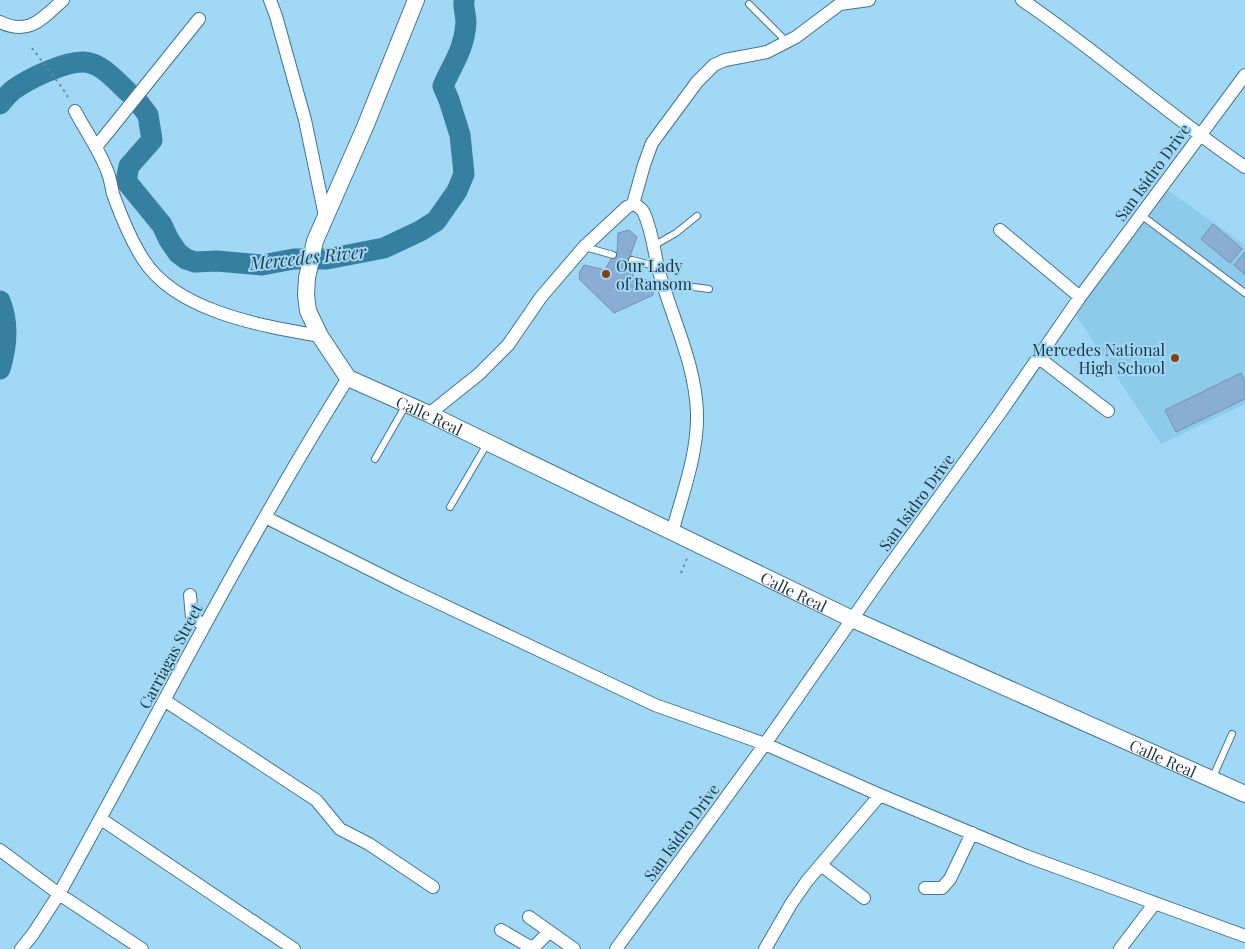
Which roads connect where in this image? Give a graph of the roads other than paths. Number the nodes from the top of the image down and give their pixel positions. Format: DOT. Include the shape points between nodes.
graph roads {
  1 [pos="63,0"];
  2 [pos="270,0"];
  3 [pos="416,0"];
  4 [pos="870,0"];
  5 [pos="1022,0"];
  6 [pos="749,4"];
  7 [pos="198,19"];
  8 [pos="0,22"];
  9 [pos="787,42"];
  10 [pos="1243,82"];
  11 [pos="75,111"];
  12 [pos="1199,136"];
  13 [pos="96,148"];
  14 [pos="1245,168"];
  15 [pos="633,204"];
  16 [pos="1141,215"];
  17 [pos="325,216"];
  18 [pos="697,216"];
  19 [pos="1000,230"];
  20 [pos="654,245"];
  21 [pos="584,247"];
  22 [pos="613,255"];
  23 [pos="632,260"];
  24 [pos="658,267"];
  25 [pos="663,282"];
  26 [pos="709,289"];
  27 [pos="1245,294"];
  28 [pos="1080,297"];
  29 [pos="320,336"];
  30 [pos="1038,358"];
  31 [pos="348,378"];
  32 [pos="406,404"];
  33 [pos="1108,411"];
  34 [pos="429,414"];
  35 [pos="488,443"];
  36 [pos="375,459"];
  37 [pos="450,507"];
  38 [pos="265,517"];
  39 [pos="672,533"];
  40 [pos="190,595"];
  41 [pos="852,619"];
  42 [pos="204,625"];
  43 [pos="164,700"];
  44 [pos="1232,734"];
  45 [pos="765,744"];
  46 [pos="1211,780"];
  47 [pos="1245,794"];
  48 [pos="880,795"];
  49 [pos="100,819"];
  50 [pos="972,833"];
  51 [pos="0,850"];
  52 [pos="821,865"];
  53 [pos="433,887"];
  54 [pos="924,888"];
  55 [pos="59,894"];
  56 [pos="864,898"];
  57 [pos="1155,902"];
  58 [pos="529,918"];
  59 [pos="501,930"];
  60 [pos="549,932"];
  61 [pos="1245,936"];
  62 [pos="21,949"];
  63 [pos="142,949"];
  64 [pos="294,949"];
  65 [pos="574,949"];
  66 [pos="616,949"];
  67 [pos="765,949"];
  68 [pos="1120,949"];
  1 -- 8 [label="street" via="43,19 24,28"];
  2 -- 17 [label="street" via="305,120"];
  3 -- 17 [label="street"];
  4 -- 9 [label="street" via="840,4"];
  5 -- 12 [label="street"];
  6 -- 9 [label="lane"];
  7 -- 13 [label="street"];
  9 -- 15 [label="street" via="767,52 725,60 714,65 696,82 652,143"];
  10 -- 12 [label="street, San Isidro Drive"];
  11 -- 13 [label="street"];
  12 -- 14 [label="street"];
  12 -- 16 [label="street, San Isidro Drive"];
  13 -- 29 [label="street" via="107,169 129,235 155,274 193,302 264,326"];
  15 -- 20 [label="street" via="643,211"];
  15 -- 21 [label="street"];
  16 -- 27 [label="lane"];
  16 -- 28 [label="street, San Isidro Drive"];
  17 -- 29 [label="street" via="315,241 306,295 308,311"];
  18 -- 20 [label="lane"];
  19 -- 28 [label="street"];
  20 -- 24 [label="street"];
  21 -- 22 [label="lane"];
  21 -- 34 [label="street" via="542,297 508,345 479,374"];
  23 -- 24 [label="lane"];
  24 -- 25 [label="street"];
  25 -- 26 [label="lane"];
  25 -- 39 [label="street" via="689,366 697,415 689,471"];
  28 -- 30 [label="street, San Isidro Drive"];
  29 -- 31 [label="street"];
  30 -- 33 [label="street"];
  30 -- 41 [label="street, San Isidro Drive"];
  31 -- 32 [label="street, Calle Real"];
  31 -- 38 [label="street, Carriagas Street"];
  32 -- 34 [label="street, Calle Real"];
  32 -- 36 [label="lane"];
  34 -- 35 [label="street, Calle Real"];
  35 -- 37 [label="lane"];
  35 -- 39 [label="street, Calle Real"];
  38 -- 42 [label="street, Carriagas Street"];
  38 -- 45 [label="street" via="655,705"];
  39 -- 41 [label="street, Calle Real"];
  40 -- 42 [label="street" via="190,615"];
  41 -- 45 [label="street, San Isidro Drive"];
  41 -- 46 [label="street, Calle Real"];
  42 -- 43 [label="street, Carriagas Street"];
  43 -- 49 [label="street, Carriagas Street"];
  43 -- 53 [label="street" via="316,800 340,829 369,844"];
  44 -- 46 [label="lane"];
  45 -- 48 [label="street"];
  45 -- 66 [label="street, San Isidro Drive"];
  46 -- 47 [label="street, Calle Real"];
  48 -- 50 [label="street"];
  48 -- 52 [label="street"];
  49 -- 55 [label="street, Carriagas Street"];
  49 -- 64 [label="street"];
  50 -- 54 [label="street" via="950,879 942,888"];
  50 -- 57 [label="street"];
  51 -- 55 [label="street"];
  52 -- 56 [label="street"];
  52 -- 67 [label="street" via="791,904"];
  55 -- 62 [label="street, Carriagas Street"];
  55 -- 63 [label="street"];
  57 -- 61 [label="street"];
  57 -- 68 [label="street"];
  58 -- 60 [label="street"];
  59 -- 60 [label="street" via="530,948"];
  60 -- 65 [label="street"];
}
